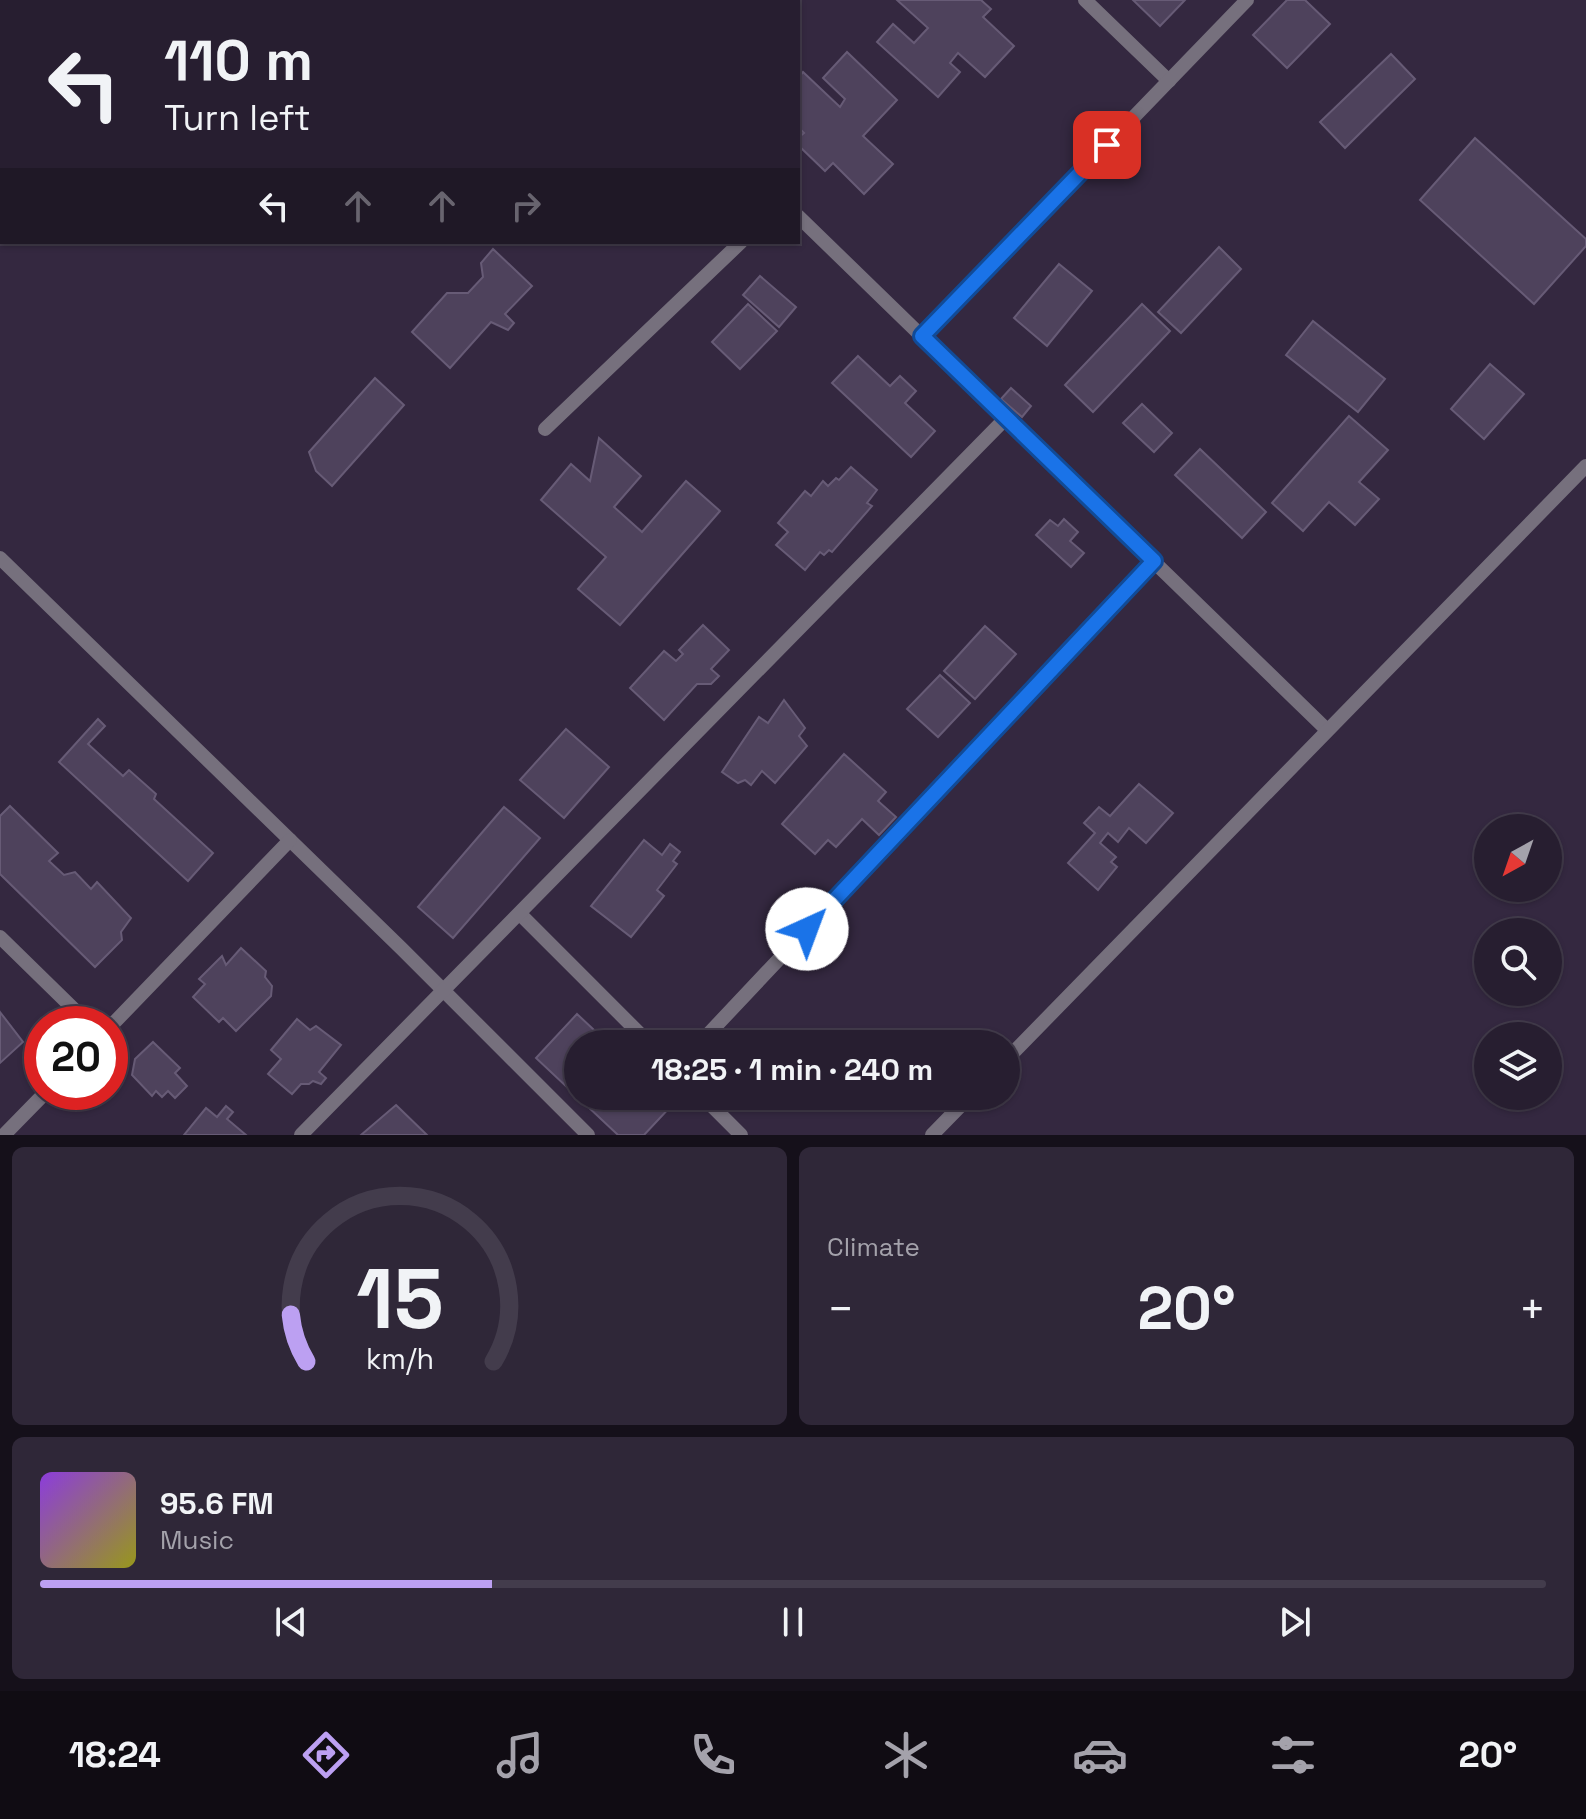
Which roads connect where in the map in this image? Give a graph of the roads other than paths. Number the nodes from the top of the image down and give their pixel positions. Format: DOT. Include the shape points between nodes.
graph roads {
  1 [pos="1085,0"];
  2 [pos="1247,0"];
  3 [pos="1169,81"];
  4 [pos="800,218"];
  5 [pos="739,244"];
  6 [pos="922,336"];
  7 [pos="1006,418"];
  8 [pos="545,429"];
  9 [pos="1586,466"];
  10 [pos="0,558"];
  11 [pos="1154,561"];
  12 [pos="1327,730"];
  13 [pos="290,840"];
  14 [pos="520,914"];
  15 [pos="0,937"];
  16 [pos="444,991"];
  17 [pos="71,1006"];
  18 [pos="128,1008"];
  19 [pos="636,1030"];
  20 [pos="712,1030"];
  21 [pos="1020,1046"];
  22 [pos="28,1110"];
  23 [pos="716,1110"];
  24 [pos="956,1110"];
  25 [pos="4,1135"];
  26 [pos="301,1135"];
  27 [pos="588,1135"];
  28 [pos="741,1135"];
  29 [pos="932,1135"];
  1 -- 3 [label="lane"];
  2 -- 3 [label="lane"];
  3 -- 6 [label="lane"];
  4 -- 6 [label="lane"];
  5 -- 8 [label="lane"];
  6 -- 7 [label="lane"];
  7 -- 11 [label="lane"];
  7 -- 14 [label="lane"];
  9 -- 12 [label="lane"];
  10 -- 13 [label="lane"];
  11 -- 12 [label="lane"];
  11 -- 20 [label="lane"];
  12 -- 21 [label="lane"];
  13 -- 16 [label="lane"];
  13 -- 18 [label="lane"];
  14 -- 16 [label="lane"];
  14 -- 19 [label="lane"];
  15 -- 17 [label="lane"];
  16 -- 26 [label="lane"];
  16 -- 27 [label="lane"];
  22 -- 25 [label="lane"];
  23 -- 28 [label="lane"];
  24 -- 29 [label="lane"];
}
